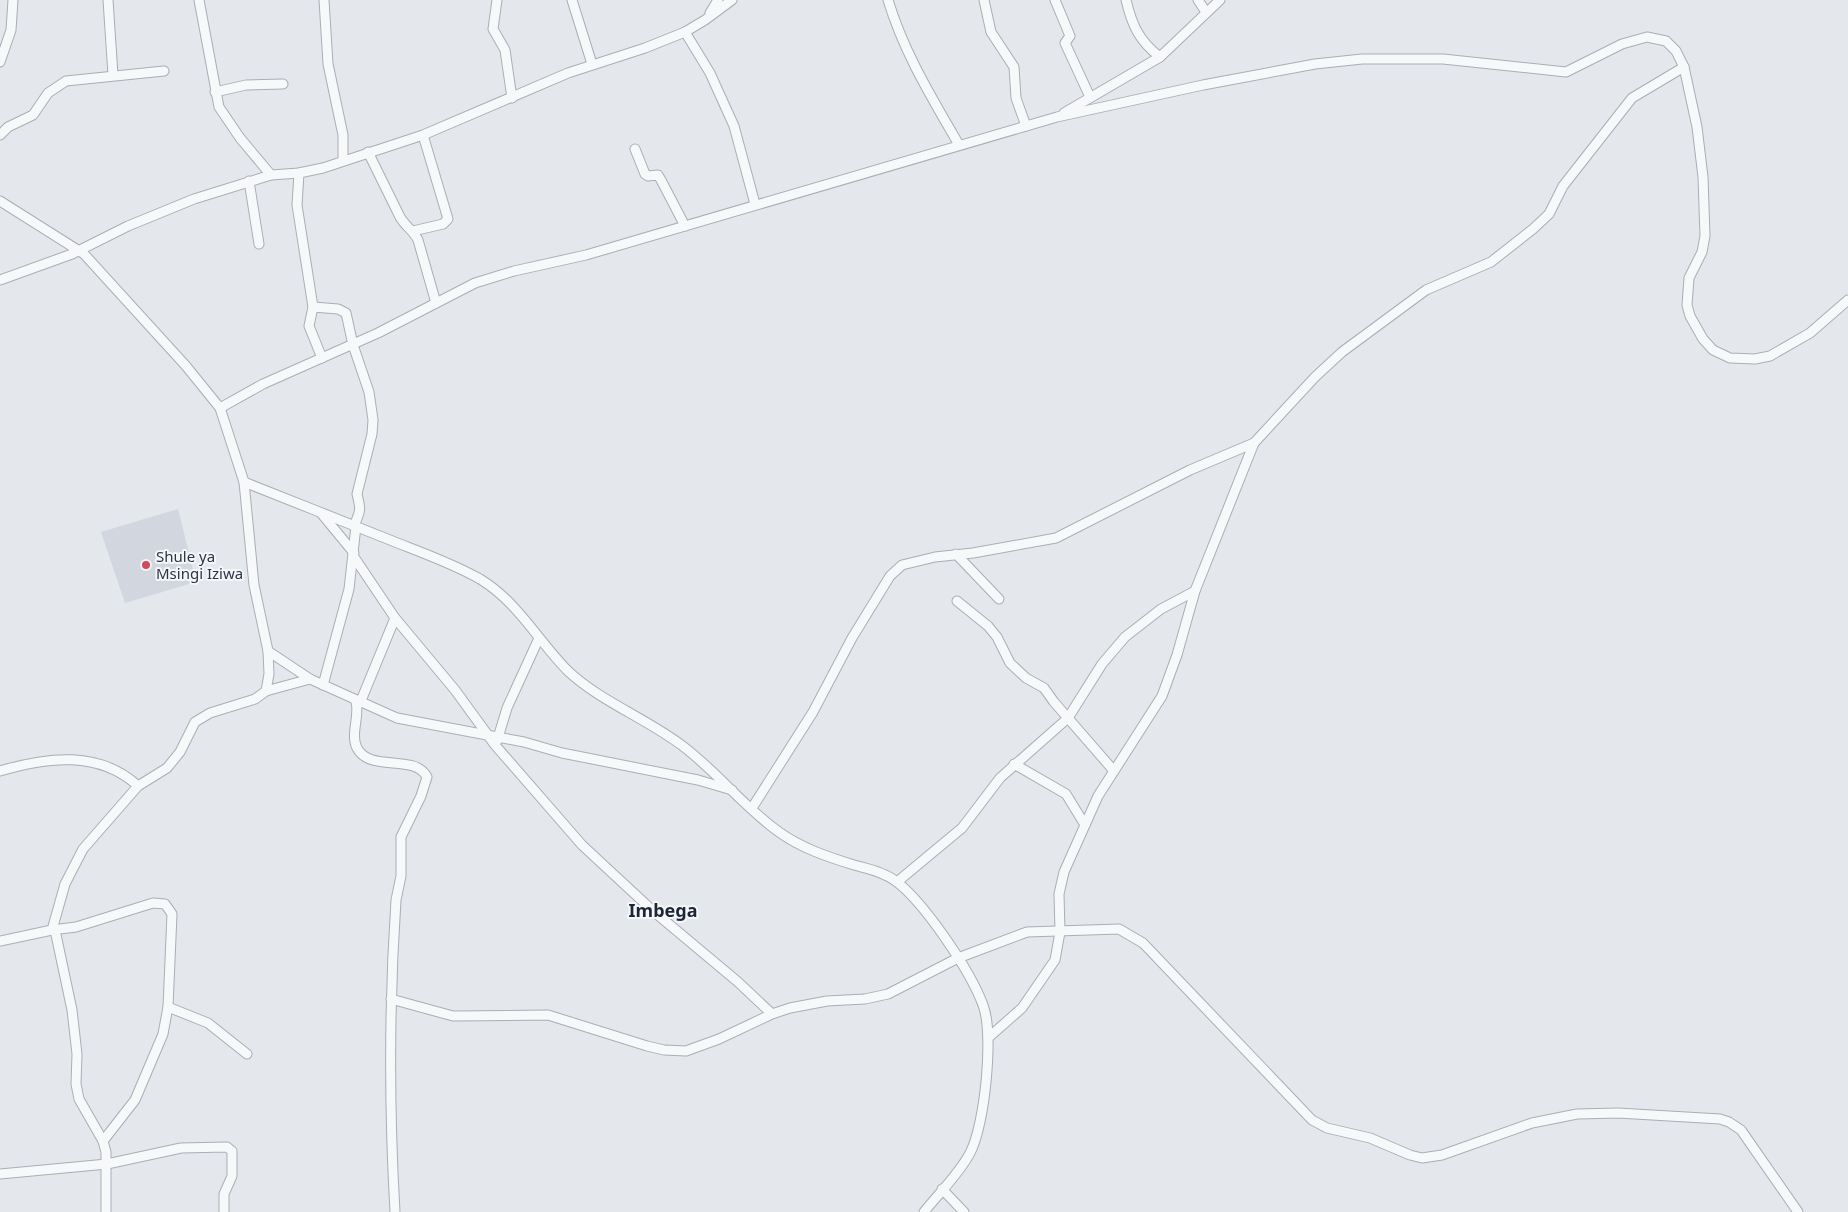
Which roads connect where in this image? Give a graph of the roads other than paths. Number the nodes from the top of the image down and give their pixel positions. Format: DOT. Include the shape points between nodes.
graph roads {
  1 [pos="13,0"];
  2 [pos="108,0"];
  3 [pos="199,0"];
  4 [pos="324,0"];
  5 [pos="497,0"];
  6 [pos="572,0"];
  7 [pos="718,0"];
  8 [pos="732,0"];
  9 [pos="888,0"];
  10 [pos="984,0"];
  11 [pos="1055,0"];
  12 [pos="1126,0"];
  13 [pos="1198,0"];
  14 [pos="1220,0"];
  15 [pos="1206,12"];
  16 [pos="705,20"];
  17 [pos="685,32"];
  18 [pos="1160,57"];
  19 [pos="0,62"];
  20 [pos="592,64"];
  21 [pos="1684,67"];
  22 [pos="164,71"];
  23 [pos="113,75"];
  24 [pos="283,84"];
  25 [pos="215,92"];
  26 [pos="1090,97"];
  27 [pos="512,98"];
  28 [pos="1057,117"];
  29 [pos="1026,126"];
  30 [pos="0,135"];
  31 [pos="423,135"];
  32 [pos="960,145"];
  33 [pos="635,149"];
  34 [pos="368,152"];
  35 [pos="343,160"];
  36 [pos="299,173"];
  37 [pos="271,175"];
  38 [pos="249,181"];
  39 [pos="0,202"];
  40 [pos="755,204"];
  41 [pos="686,226"];
  42 [pos="413,231"];
  43 [pos="259,244"];
  44 [pos="80,250"];
  45 [pos="0,280"];
  46 [pos="1848,300"];
  47 [pos="436,303"];
  48 [pos="313,306"];
  49 [pos="353,345"];
  50 [pos="322,358"];
  51 [pos="220,408"];
  52 [pos="1254,443"];
  53 [pos="244,482"];
  54 [pos="320,512"];
  55 [pos="355,526"];
  56 [pos="956,554"];
  57 [pos="354,555"];
  58 [pos="1195,591"];
  59 [pos="998,599"];
  60 [pos="957,601"];
  61 [pos="395,618"];
  62 [pos="539,638"];
  63 [pos="268,651"];
  64 [pos="310,679"];
  65 [pos="323,685"];
  66 [pos="266,691"];
  67 [pos="358,702"];
  68 [pos="1068,718"];
  69 [pos="494,740"];
  70 [pos="1014,764"];
  71 [pos="0,771"];
  72 [pos="1114,771"];
  73 [pos="138,786"];
  74 [pos="734,790"];
  75 [pos="752,808"];
  76 [pos="1085,825"];
  77 [pos="897,882"];
  78 [pos="54,930"];
  79 [pos="1060,932"];
  80 [pos="0,941"];
  81 [pos="958,958"];
  82 [pos="391,999"];
  83 [pos="168,1007"];
  84 [pos="772,1014"];
  85 [pos="988,1038"];
  86 [pos="247,1054"];
  87 [pos="104,1141"];
  88 [pos="107,1164"];
  89 [pos="0,1174"];
  90 [pos="942,1189"];
  91 [pos="106,1212"];
  92 [pos="224,1212"];
  93 [pos="395,1212"];
  94 [pos="924,1212"];
  95 [pos="964,1212"];
  96 [pos="1798,1212"];
  1 -- 19 [label="street" via="11,30"];
  2 -- 23 [label="street"];
  3 -- 25 [label="street"];
  4 -- 35 [label="street" via="328,64 343,134"];
  5 -- 27 [label="street" via="493,29 506,50"];
  6 -- 20 [label="street"];
  7 -- 16 [label="street"];
  8 -- 16 [label="street"];
  9 -- 32 [label="street" via="904,46"];
  10 -- 29 [label="street" via="991,32 1014,67 1016,98"];
  11 -- 26 [label="street" via="1070,36 1065,43"];
  12 -- 18 [label="street" via="1138,36"];
  13 -- 15 [label="street"];
  14 -- 15 [label="street"];
  15 -- 18 [label="street"];
  16 -- 17 [label="street"];
  17 -- 20 [label="street"];
  17 -- 40 [label="street" via="710,72 734,126"];
  18 -- 26 [label="street"];
  20 -- 27 [label="street"];
  21 -- 28 [label="street" via="1676,51 1666,41 1640,37 1566,72 1443,59 1315,64"];
  21 -- 46 [label="street" via="1704,177 1705,236 1702,252 1689,278 1687,305 1703,339 1713,350 1730,358 1770,356 1810,333"];
  21 -- 52 [label="street" via="1632,98 1563,186 1549,214 1533,229 1491,262 1426,290 1342,352"];
  22 -- 23 [label="street"];
  23 -- 30 [label="street" via="66,81 48,93 33,115 8,127"];
  24 -- 25 [label="street" via="246,85"];
  25 -- 37 [label="street" via="219,107 230,125"];
  26 -- 28 [label="street"];
  27 -- 31 [label="street"];
  28 -- 29 [label="street"];
  29 -- 32 [label="street"];
  31 -- 34 [label="street"];
  31 -- 42 [label="street" via="448,219 443,224"];
  32 -- 40 [label="street"];
  33 -- 41 [label="street" via="645,174 658,175"];
  34 -- 35 [label="street"];
  34 -- 42 [label="street" via="400,217"];
  35 -- 36 [label="street"];
  36 -- 37 [label="street"];
  36 -- 48 [label="street" via="297,205"];
  37 -- 38 [label="street"];
  38 -- 43 [label="street"];
  38 -- 44 [label="street" via="153,216"];
  39 -- 44 [label="street"];
  40 -- 41 [label="street"];
  41 -- 47 [label="street" via="494,277"];
  42 -- 47 [label="street"];
  44 -- 45 [label="street"];
  44 -- 51 [label="street"];
  47 -- 49 [label="street"];
  48 -- 49 [label="street" via="345,312"];
  48 -- 50 [label="street" via="309,326"];
  49 -- 50 [label="street"];
  49 -- 55 [label="street" via="369,392 373,427 358,489 361,510"];
  50 -- 51 [label="street" via="263,384"];
  51 -- 53 [label="street"];
  52 -- 56 [label="street" via="1190,470 1056,538"];
  52 -- 58 [label="street"];
  53 -- 54 [label="street"];
  53 -- 63 [label="street" via="254,585"];
  54 -- 55 [label="street"];
  54 -- 57 [label="street"];
  55 -- 57 [label="street"];
  55 -- 62 [label="street" via="479,579 507,601"];
  56 -- 59 [label="street"];
  56 -- 75 [label="street" via="907,563 890,576 852,638 813,712"];
  57 -- 61 [label="street"];
  57 -- 65 [label="street" via="349,589"];
  58 -- 68 [label="street" via="1161,610 1125,637 1102,664"];
  58 -- 72 [label="street" via="1162,696"];
  60 -- 68 [label="street" via="988,626 997,636 1010,663 1026,678 1044,688"];
  61 -- 67 [label="street"];
  61 -- 69 [label="street"];
  62 -- 69 [label="street"];
  62 -- 74 [label="street" via="582,683 683,746"];
  63 -- 64 [label="street"];
  63 -- 66 [label="street"];
  64 -- 65 [label="street"];
  64 -- 66 [label="street"];
  65 -- 67 [label="street"];
  66 -- 73 [label="street" via="255,699 200,718 167,768"];
  67 -- 69 [label="street" via="396,718"];
  67 -- 82 [label="street" via="355,743 362,754 416,768 427,777 401,837"];
  68 -- 70 [label="street"];
  68 -- 72 [label="street"];
  69 -- 74 [label="street"];
  69 -- 84 [label="street" via="590,854"];
  70 -- 76 [label="street" via="1066,794"];
  70 -- 77 [label="street" via="962,828"];
  71 -- 73 [label="street" via="28,763 84,761 111,766"];
  72 -- 76 [label="street"];
  73 -- 78 [label="street" via="76,860 65,884"];
  74 -- 75 [label="street"];
  75 -- 77 [label="street" via="777,831 803,846 876,871"];
  76 -- 79 [label="street" via="1061,884"];
  77 -- 81 [label="street"];
  78 -- 80 [label="street"];
  78 -- 83 [label="street" via="76,927 141,906 165,904 172,919"];
  78 -- 87 [label="street" via="72,1010 78,1054 78,1100"];
  79 -- 81 [label="street" via="1027,932"];
  79 -- 85 [label="street" via="1054,960 1040,984 1022,1008"];
  79 -- 96 [label="street" via="1119,929 1134,936 1299,1108 1320,1125 1354,1133 1422,1158 1453,1152 1517,1128 1562,1116 1604,1113 1720,1119 1741,1130"];
  81 -- 84 [label="street" via="877,997 827,1001"];
  81 -- 85 [label="street" via="982,1002"];
  82 -- 84 [label="street" via="454,1016 548,1015 647,1046 674,1051 697,1048"];
  82 -- 93 [label="street" via="390,1132"];
  83 -- 86 [label="street" via="208,1023"];
  83 -- 87 [label="street" via="163,1034 135,1100"];
  85 -- 90 [label="street" via="978,1132 970,1153"];
  87 -- 88 [label="street"];
  88 -- 89 [label="street"];
  88 -- 91 [label="street"];
  88 -- 92 [label="street" via="176,1148 229,1148 233,1173 224,1194"];
  90 -- 94 [label="street"];
  90 -- 95 [label="street"];
}
